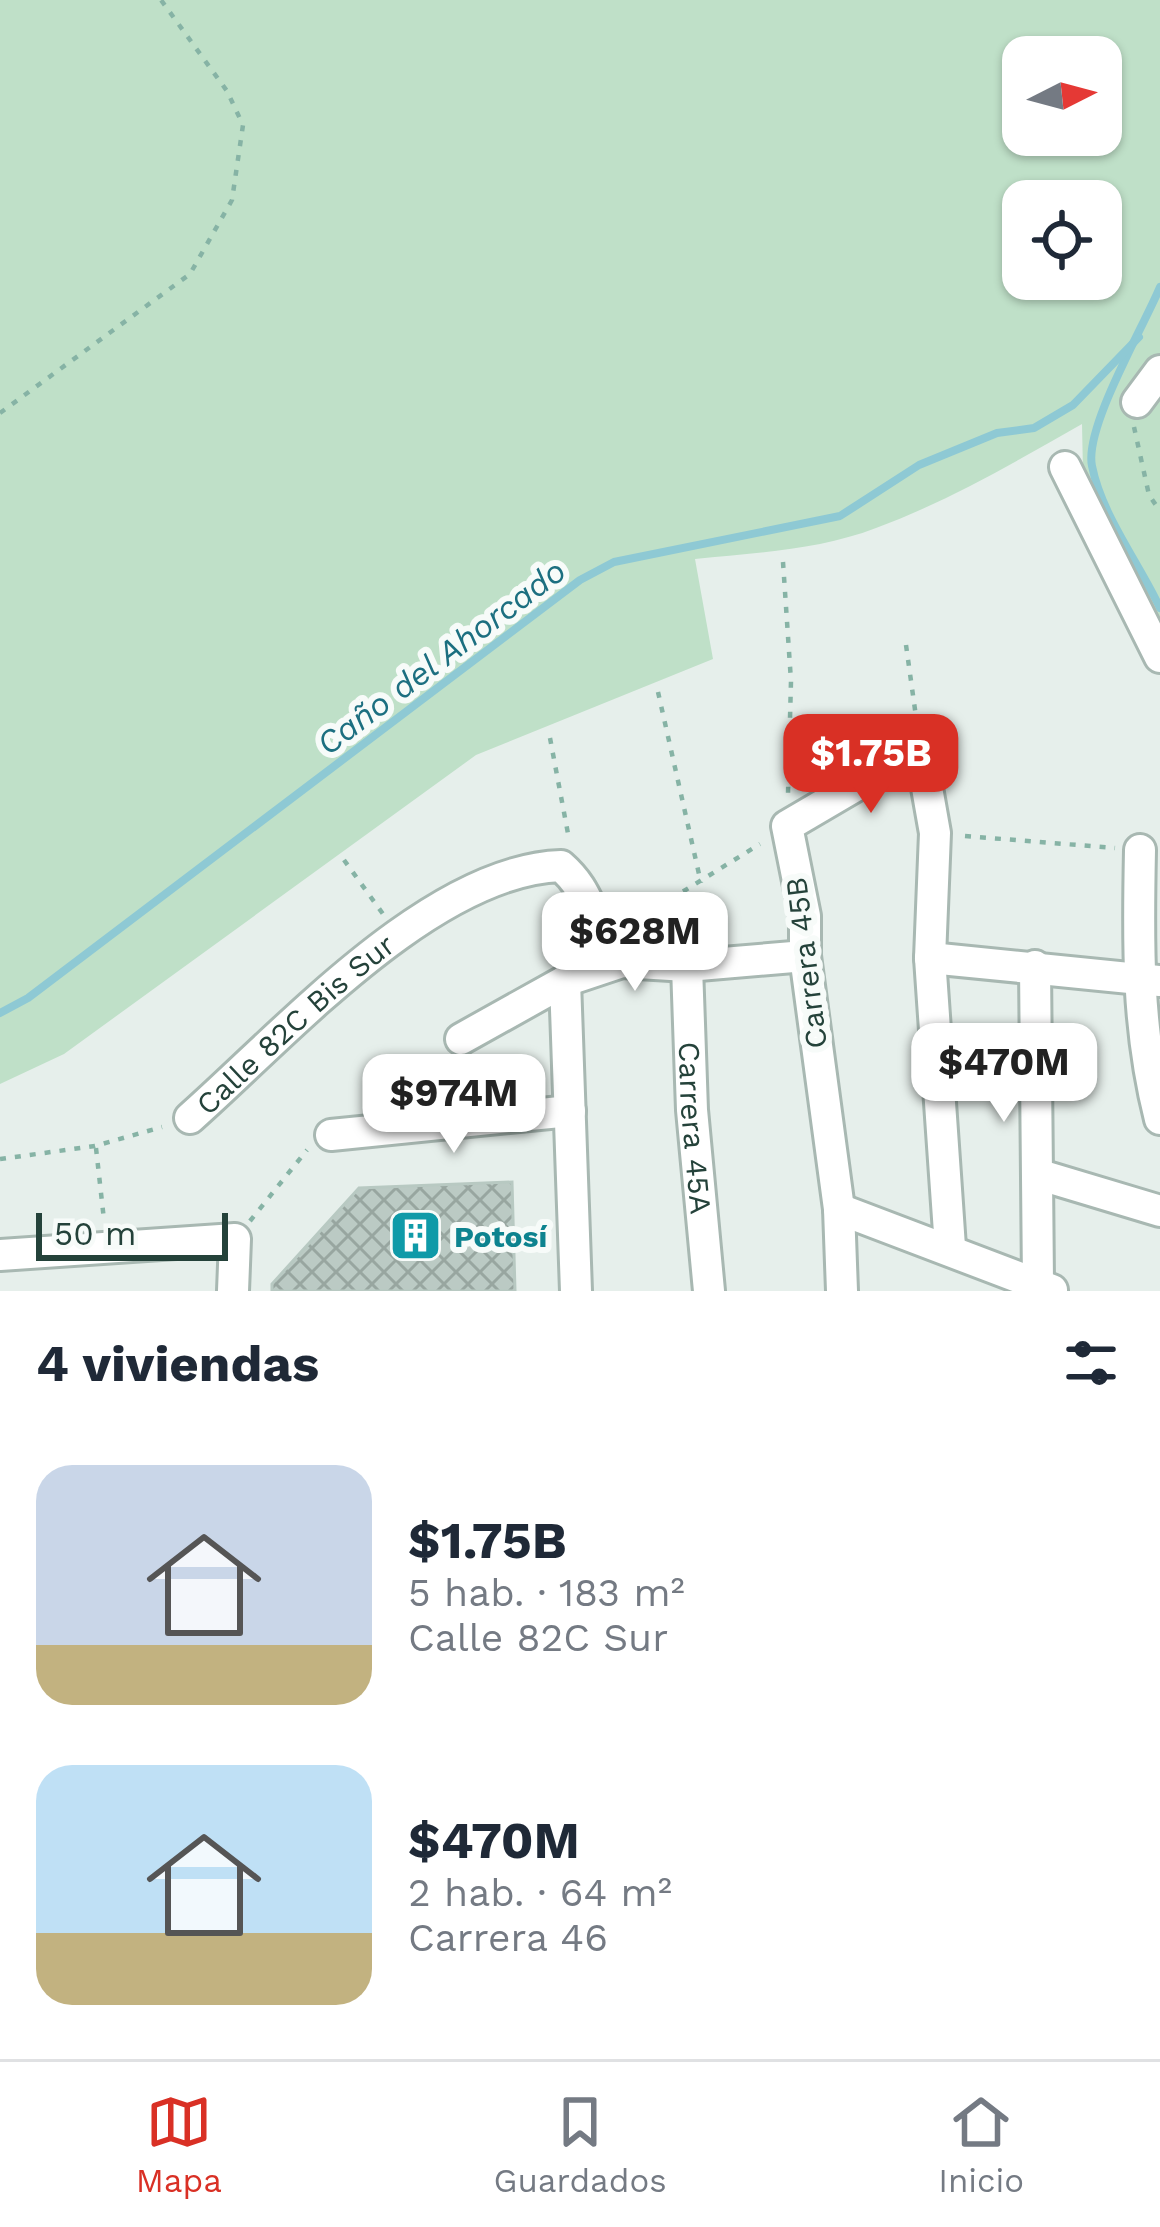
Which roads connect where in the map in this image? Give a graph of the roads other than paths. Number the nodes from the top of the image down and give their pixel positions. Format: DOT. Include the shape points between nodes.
graph roads {
  1 [pos="1160,371"];
  2 [pos="1137,402"];
  3 [pos="1065,467"];
  4 [pos="1160,657"];
  5 [pos="1139,850"];
  6 [pos="805,956"];
  7 [pos="930,958"];
  8 [pos="644,959"];
  9 [pos="687,966"];
  10 [pos="1035,966"];
  11 [pos="1149,980"];
  12 [pos="565,981"];
  13 [pos="461,1039"];
  14 [pos="570,1111"];
  15 [pos="190,1118"];
  16 [pos="1160,1119"];
  17 [pos="331,1135"];
  18 [pos="1037,1174"];
  19 [pos="839,1209"];
  20 [pos="1160,1210"];
  21 [pos="950,1247"];
  22 [pos="0,1255"];
  23 [pos="1046,1287"];
  24 [pos="233,1291"];
  25 [pos="575,1291"];
  26 [pos="709,1291"];
  27 [pos="842,1291"];
  1 -- 2 [label="street"];
  3 -- 4 [label="street"];
  5 -- 11 [label="street"];
  6 -- 7 [label="street, Carrera 45B" via="788,826 920,748 935,833"];
  6 -- 9 [label="street"];
  6 -- 19 [label="street, Carrera 45B"];
  7 -- 10 [label="street"];
  7 -- 21 [label="street"];
  8 -- 9 [label="street"];
  8 -- 12 [label="street"];
  8 -- 15 [label="street, Calle 82C Bis Sur" via="606,938 577,880 561,866 537,867 440,906 397,933"];
  9 -- 26 [label="street, Carrera 45A"];
  10 -- 11 [label="street"];
  10 -- 18 [label="street"];
  11 -- 16 [label="street" via="1146,1061"];
  12 -- 13 [label="street"];
  12 -- 14 [label="street"];
  14 -- 17 [label="street"];
  14 -- 25 [label="street"];
  18 -- 20 [label="street"];
  18 -- 23 [label="street"];
  19 -- 21 [label="street"];
  19 -- 27 [label="street, Carrera 45B"];
  21 -- 23 [label="street"];
  22 -- 24 [label="street" via="235,1239"];
}
